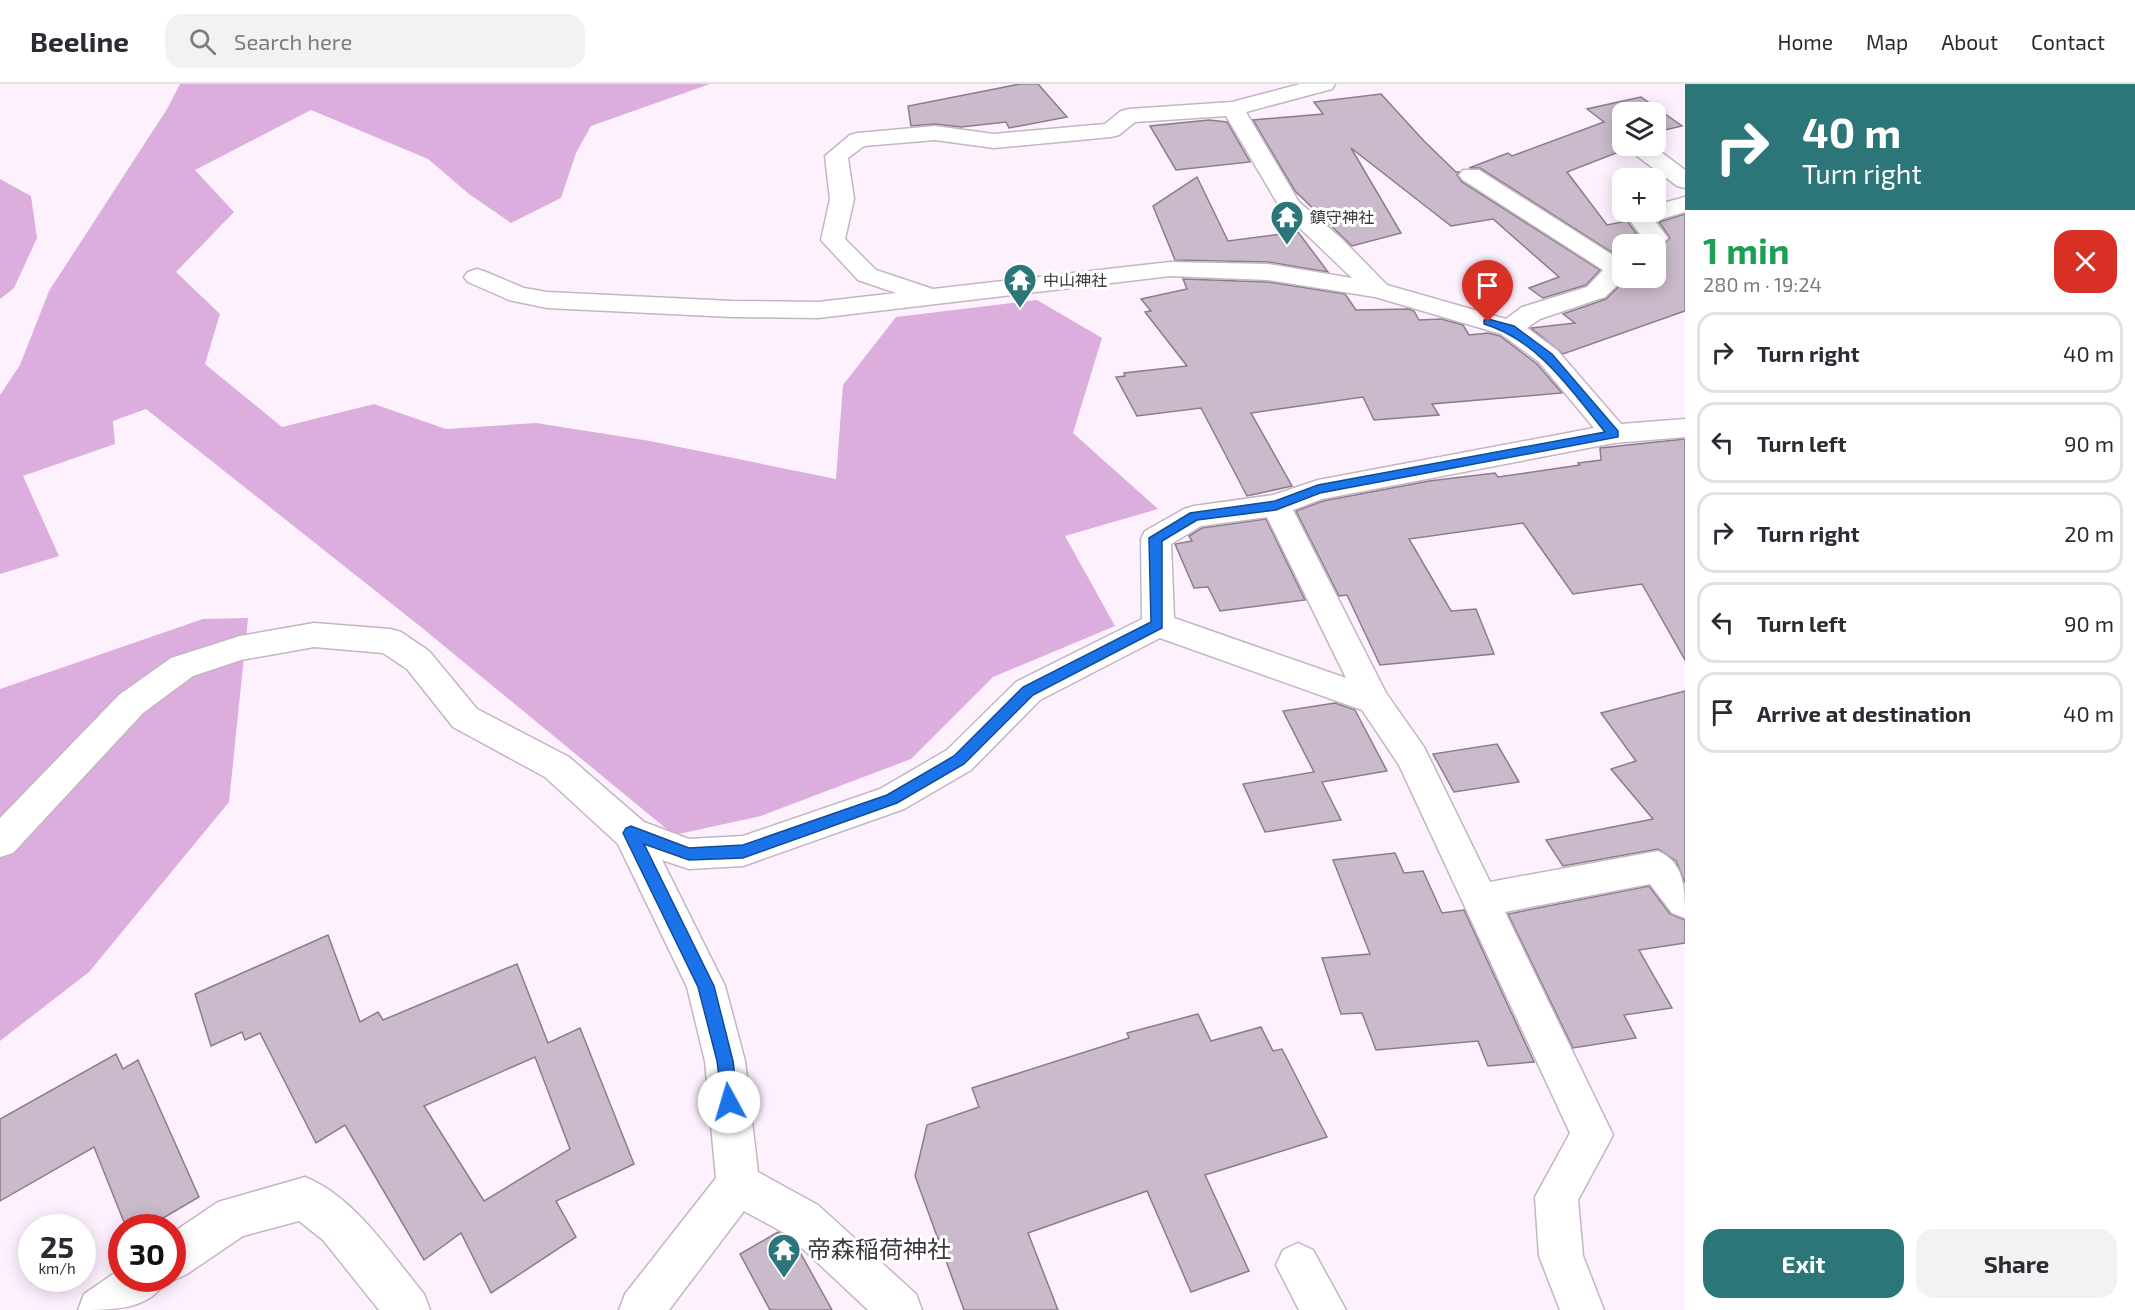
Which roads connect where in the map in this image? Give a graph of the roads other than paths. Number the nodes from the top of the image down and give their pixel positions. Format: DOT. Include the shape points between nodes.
graph roads {
  1 [pos="1324,84"];
  2 [pos="1233,109"];
  3 [pos="1652,156"];
  4 [pos="1472,175"];
  5 [pos="1685,181"];
  6 [pos="1685,204"];
  7 [pos="1653,234"];
  8 [pos="1612,263"];
  9 [pos="1612,276"];
  10 [pos="477,277"];
  11 [pos="1378,291"];
  12 [pos="932,297"];
  13 [pos="1510,328"];
  14 [pos="1685,428"];
  15 [pos="1614,434"];
  16 [pos="1276,506"];
  17 [pos="1158,624"];
  18 [pos="1374,702"];
  19 [pos="631,833"];
  20 [pos="0,842"];
  21 [pos="1480,900"];
  22 [pos="1685,902"];
  23 [pos="738,1184"];
  24 [pos="186,1249"];
  25 [pos="1298,1266"];
  26 [pos="125,1292"];
  27 [pos="100,1310"];
  28 [pos="408,1310"];
  29 [pos="641,1310"];
  30 [pos="900,1310"];
  31 [pos="1324,1310"];
  32 [pos="1582,1310"];
  1 -- 2 [label="street"];
  2 -- 11 [label="street" via="1290,206"];
  2 -- 12 [label="street" via="1129,116 1110,130 994,141 935,133 858,141 836,156 843,199 832,240 867,274"];
  3 -- 5 [label="street"];
  4 -- 8 [label="street" via="1586,250"];
  6 -- 7 [label="street" via="1640,218"];
  9 -- 13 [label="street" via="1596,292 1531,313"];
  10 -- 12 [label="street" via="518,295 547,300 732,309 818,310"];
  11 -- 12 [label="street" via="1268,272 1170,268"];
  11 -- 13 [label="street"];
  13 -- 15 [label="street" via="1548,356"];
  14 -- 15 [label="street"];
  15 -- 16 [label="street" via="1318,490"];
  16 -- 17 [label="street" via="1194,516 1155,538"];
  16 -- 18 [label="street"];
  17 -- 18 [label="street"];
  17 -- 19 [label="street" via="1028,691 959,760 892,799 743,851 689,854"];
  18 -- 21 [label="street" via="1412,757"];
  19 -- 20 [label="street" via="557,767 465,718 418,660 390,641 314,635 240,648 182,667 131,704"];
  19 -- 23 [label="street" via="706,986 725,1061"];
  21 -- 22 [label="street" via="1658,867"];
  21 -- 32 [label="street" via="1592,1135 1556,1197 1561,1256"];
  23 -- 29 [label="street"];
  23 -- 30 [label="street" via="803,1220"];
  24 -- 28 [label="street" via="232,1217 305,1198 338,1225"];
  25 -- 31 [label="street"];
  26 -- 27 [label="street"];
}
